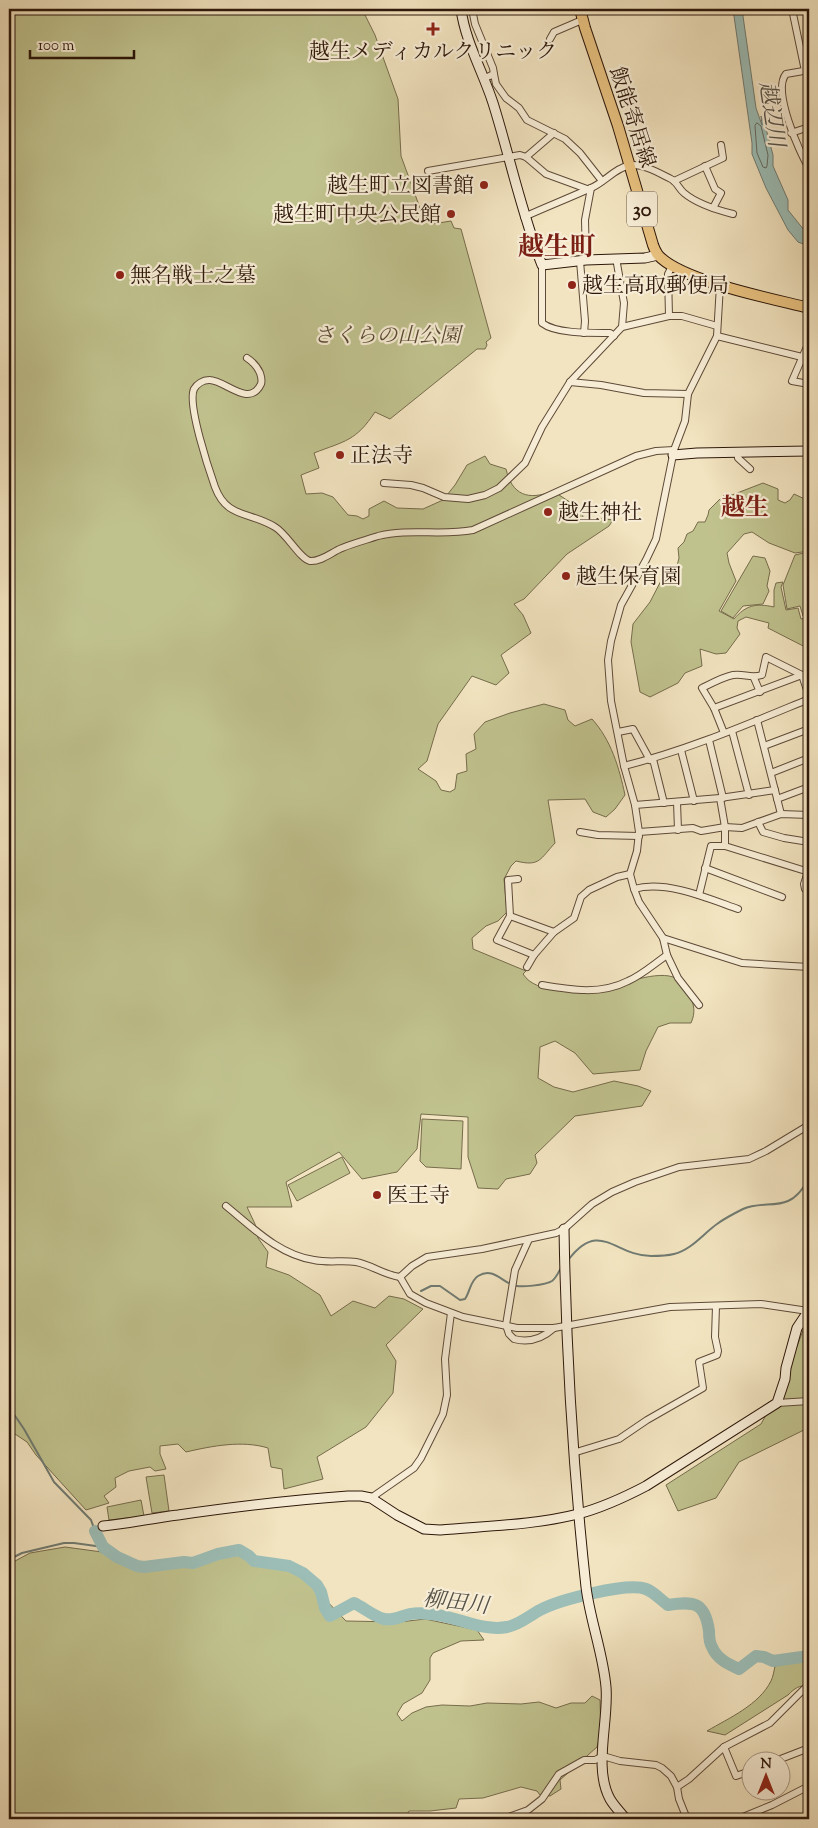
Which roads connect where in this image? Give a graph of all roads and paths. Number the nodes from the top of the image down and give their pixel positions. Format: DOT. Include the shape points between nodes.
graph roads {
  1 [pos="462,9"];
  2 [pos="472,9"];
  3 [pos="580,9"];
  4 [pos="792,9"];
  5 [pos="582,20"];
  6 [pos="550,40"];
  7 [pos="807,71"];
  8 [pos="494,74"];
  9 [pos="485,78"];
  10 [pos="809,127"];
  11 [pos="554,133"];
  12 [pos="791,133"];
  13 [pos="721,145"];
  14 [pos="526,157"];
  15 [pos="508,158"];
  16 [pos="630,165"];
  17 [pos="705,166"];
  18 [pos="809,168"];
  19 [pos="428,170"];
  20 [pos="602,180"];
  21 [pos="674,181"];
  22 [pos="589,188"];
  23 [pos="713,208"];
  24 [pos="733,214"];
  25 [pos="524,217"];
  26 [pos="658,255"];
  27 [pos="616,258"];
  28 [pos="583,260"];
  29 [pos="542,265"];
  30 [pos="672,266"];
  31 [pos="720,285"];
  32 [pos="809,308"];
  33 [pos="669,316"];
  34 [pos="622,326"];
  35 [pos="717,326"];
  36 [pos="584,333"];
  37 [pos="614,336"];
  38 [pos="717,336"];
  39 [pos="809,342"];
  40 [pos="802,357"];
  41 [pos="247,358"];
  42 [pos="570,382"];
  43 [pos="809,384"];
  44 [pos="688,394"];
  45 [pos="809,451"];
  46 [pos="673,452"];
  47 [pos="737,452"];
  48 [pos="750,469"];
  49 [pos="384,483"];
  50 [pos="802,676"];
  51 [pos="754,678"];
  52 [pos="760,692"];
  53 [pos="809,698"];
  54 [pos="714,708"];
  55 [pos="757,720"];
  56 [pos="809,729"];
  57 [pos="732,730"];
  58 [pos="618,732"];
  59 [pos="724,733"];
  60 [pos="709,740"];
  61 [pos="764,746"];
  62 [pos="681,750"];
  63 [pos="809,758"];
  64 [pos="651,759"];
  65 [pos="624,766"];
  66 [pos="771,773"];
  67 [pos="809,787"];
  68 [pos="775,790"];
  69 [pos="748,795"];
  70 [pos="722,798"];
  71 [pos="777,799"];
  72 [pos="694,801"];
  73 [pos="677,802"];
  74 [pos="664,803"];
  75 [pos="635,805"];
  76 [pos="781,814"];
  77 [pos="809,815"];
  78 [pos="758,822"];
  79 [pos="725,827"];
  80 [pos="678,830"];
  81 [pos="580,832"];
  82 [pos="639,834"];
  83 [pos="809,842"];
  84 [pos="725,846"];
  85 [pos="705,868"];
  86 [pos="808,872"];
  87 [pos="630,874"];
  88 [pos="518,879"];
  89 [pos="634,889"];
  90 [pos="809,891"];
  91 [pos="699,895"];
  92 [pos="782,897"];
  93 [pos="738,908"];
  94 [pos="510,916"];
  95 [pos="554,932"];
  96 [pos="664,938"];
  97 [pos="534,955"];
  98 [pos="667,955"];
  99 [pos="527,967"];
  100 [pos="809,967"];
  101 [pos="542,985"];
  102 [pos="699,1005"];
  103 [pos="809,1125"];
  104 [pos="226,1206"];
  105 [pos="564,1229"];
  106 [pos="529,1239"];
  107 [pos="400,1277"];
  108 [pos="716,1306"];
  109 [pos="809,1311"];
  110 [pos="451,1313"];
  111 [pos="506,1325"];
  112 [pos="566,1325"];
  113 [pos="554,1328"];
  114 [pos="809,1400"];
  115 [pos="777,1403"];
  116 [pos="573,1453"];
  117 [pos="371,1498"];
  118 [pos="579,1514"];
  119 [pos="102,1526"];
  120 [pos="809,1690"];
  121 [pos="724,1747"];
  122 [pos="809,1748"];
  123 [pos="790,1755"];
  124 [pos="603,1756"];
  125 [pos="740,1775"];
  126 [pos="809,1786"];
  127 [pos="677,1787"];
  128 [pos="467,1817"];
  129 [pos="477,1819"];
  130 [pos="503,1819"];
  131 [pos="626,1819"];
  132 [pos="690,1819"];
  133 [pos="738,1819"];
  1 -- 9 [label="street" via="470,45"];
  2 -- 8 [label="street"];
  3 -- 5 [label="main road, 飯能寄居線 / 30"];
  4 -- 7 [label="street"];
  5 -- 6 [label="street" via="554,32"];
  5 -- 16 [label="main road, 飯能寄居線 / 30"];
  7 -- 12 [label="street" via="786,74 782,82"];
  8 -- 9 [label="street"];
  8 -- 11 [label="street" via="496,84 506,98 527,120"];
  9 -- 15 [label="street"];
  10 -- 12 [label="street"];
  11 -- 14 [label="street"];
  11 -- 20 [label="street" via="580,153"];
  12 -- 18 [label="street"];
  13 -- 17 [label="street" via="723,158"];
  14 -- 15 [label="street"];
  14 -- 22 [label="street" via="546,174"];
  15 -- 19 [label="street"];
  15 -- 25 [label="street"];
  16 -- 20 [label="street"];
  16 -- 21 [label="street" via="647,168"];
  16 -- 26 [label="main road, 飯能寄居線 / 30"];
  17 -- 21 [label="street"];
  17 -- 23 [label="street" via="715,189 721,193"];
  20 -- 22 [label="street"];
  21 -- 23 [label="street" via="683,193"];
  22 -- 25 [label="street"];
  22 -- 28 [label="street"];
  23 -- 24 [label="street"];
  25 -- 29 [label="street"];
  26 -- 27 [label="street"];
  26 -- 30 [label="main road, 30"];
  27 -- 28 [label="street"];
  27 -- 34 [label="street" via="623,295"];
  28 -- 29 [label="street"];
  28 -- 36 [label="street"];
  29 -- 36 [label="street" via="542,323 548,327"];
  30 -- 31 [label="main road, 30"];
  30 -- 33 [label="street" via="668,274"];
  31 -- 32 [label="main road, 30"];
  31 -- 35 [label="street"];
  33 -- 34 [label="street"];
  33 -- 35 [label="street" via="682,316"];
  34 -- 37 [label="street"];
  35 -- 38 [label="street"];
  36 -- 37 [label="street" via="610,333"];
  37 -- 42 [label="street"];
  38 -- 40 [label="street"];
  38 -- 44 [label="street"];
  39 -- 40 [label="street"];
  40 -- 43 [label="street" via="792,381"];
  41 -- 46 [label="street" via="255,364 262,379 253,392 244,394 209,379 198,384 193,393 194,412 213,480 225,506 276,528 287,536 302,556 312,561 380,536 473,530 636,456 656,451"];
  42 -- 44 [label="street" via="644,393"];
  42 -- 49 [label="street" via="542,427 525,463 492,492 468,499 444,497 423,488"];
  44 -- 46 [label="street" via="685,421"];
  45 -- 47 [label="street"];
  46 -- 47 [label="street"];
  46 -- 58 [label="street" via="656,539 620,605 611,641 608,680"];
  47 -- 48 [label="street" via="738,458"];
  50 -- 51 [label="street" via="766,657 762,675"];
  50 -- 52 [label="street"];
  50 -- 53 [label="street"];
  51 -- 52 [label="street"];
  51 -- 54 [label="street" via="733,675 702,688"];
  52 -- 54 [label="street"];
  53 -- 55 [label="street"];
  54 -- 59 [label="street"];
  55 -- 57 [label="street"];
  55 -- 61 [label="street"];
  56 -- 61 [label="street"];
  57 -- 59 [label="street"];
  57 -- 69 [label="street"];
  58 -- 64 [label="street" via="633,729"];
  58 -- 65 [label="street"];
  59 -- 60 [label="street"];
  60 -- 62 [label="street"];
  60 -- 70 [label="street"];
  61 -- 66 [label="street"];
  62 -- 64 [label="street"];
  62 -- 72 [label="street"];
  63 -- 66 [label="street"];
  64 -- 65 [label="street"];
  64 -- 74 [label="street"];
  65 -- 75 [label="street"];
  66 -- 68 [label="street"];
  67 -- 71 [label="street"];
  68 -- 69 [label="street"];
  68 -- 71 [label="street"];
  69 -- 70 [label="street"];
  70 -- 72 [label="street"];
  70 -- 79 [label="street"];
  71 -- 76 [label="street"];
  72 -- 73 [label="street"];
  73 -- 74 [label="street"];
  73 -- 80 [label="street"];
  74 -- 75 [label="street"];
  75 -- 82 [label="street"];
  76 -- 77 [label="street"];
  76 -- 78 [label="street"];
  78 -- 79 [label="street" via="742,828"];
  78 -- 83 [label="street" via="763,832"];
  79 -- 80 [label="street" via="709,831 694,828"];
  79 -- 84 [label="street"];
  80 -- 82 [label="street"];
  81 -- 82 [label="street"];
  82 -- 87 [label="street"];
  84 -- 85 [label="street" via="711,846"];
  84 -- 86 [label="street"];
  85 -- 91 [label="street"];
  85 -- 92 [label="street"];
  86 -- 90 [label="street" via="804,884"];
  87 -- 89 [label="street"];
  87 -- 95 [label="street" via="617,876 581,896 574,918"];
  88 -- 94 [label="street" via="508,880"];
  89 -- 91 [label="street" via="663,887"];
  89 -- 96 [label="street" via="639,902"];
  91 -- 93 [label="street"];
  94 -- 95 [label="street"];
  94 -- 97 [label="street" via="497,940"];
  95 -- 97 [label="street"];
  96 -- 98 [label="street"];
  96 -- 100 [label="street" via="742,963"];
  97 -- 99 [label="street"];
  98 -- 101 [label="street" via="629,981 613,987 584,990"];
  98 -- 102 [label="street" via="678,978"];
  103 -- 105 [label="street" via="748,1159 679,1167 635,1182 592,1204"];
  104 -- 107 [label="street" via="282,1250 317,1261 357,1262"];
  105 -- 106 [label="street"];
  105 -- 112 [label="street"];
  106 -- 107 [label="street" via="427,1257"];
  106 -- 111 [label="street" via="515,1270"];
  107 -- 110 [label="street" via="410,1294"];
  108 -- 109 [label="street" via="761,1304"];
  108 -- 112 [label="street" via="670,1307"];
  108 -- 116 [label="street" via="718,1351 717,1355 699,1362 703,1388 619,1439"];
  109 -- 115 [label="street" via="797,1328"];
  110 -- 111 [label="street"];
  110 -- 117 [label="street" via="445,1359 447,1395 442,1414 414,1468"];
  111 -- 113 [label="street"];
  111 -- 113 [label="street" via="509,1334 520,1340 535,1340"];
  112 -- 113 [label="street"];
  112 -- 116 [label="street"];
  114 -- 115 [label="street"];
  115 -- 118 [label="street" via="646,1486"];
  116 -- 118 [label="street"];
  117 -- 118 [label="street" via="424,1529 547,1520"];
  117 -- 119 [label="street" via="348,1496 300,1500"];
  118 -- 124 [label="street" via="586,1587 606,1687"];
  120 -- 121 [label="street" via="806,1687 770,1723"];
  121 -- 125 [label="street" via="736,1776"];
  121 -- 127 [label="street"];
  122 -- 123 [label="street"];
  124 -- 127 [label="street" via="656,1765 671,1776"];
  124 -- 130 [label="street" via="584,1760 559,1774 535,1805"];
  124 -- 131 [label="street" via="602,1774 606,1790"];
  126 -- 133 [label="street"];
  127 -- 132 [label="street" via="685,1814"];
  128 -- 129 [label="street"];
}
